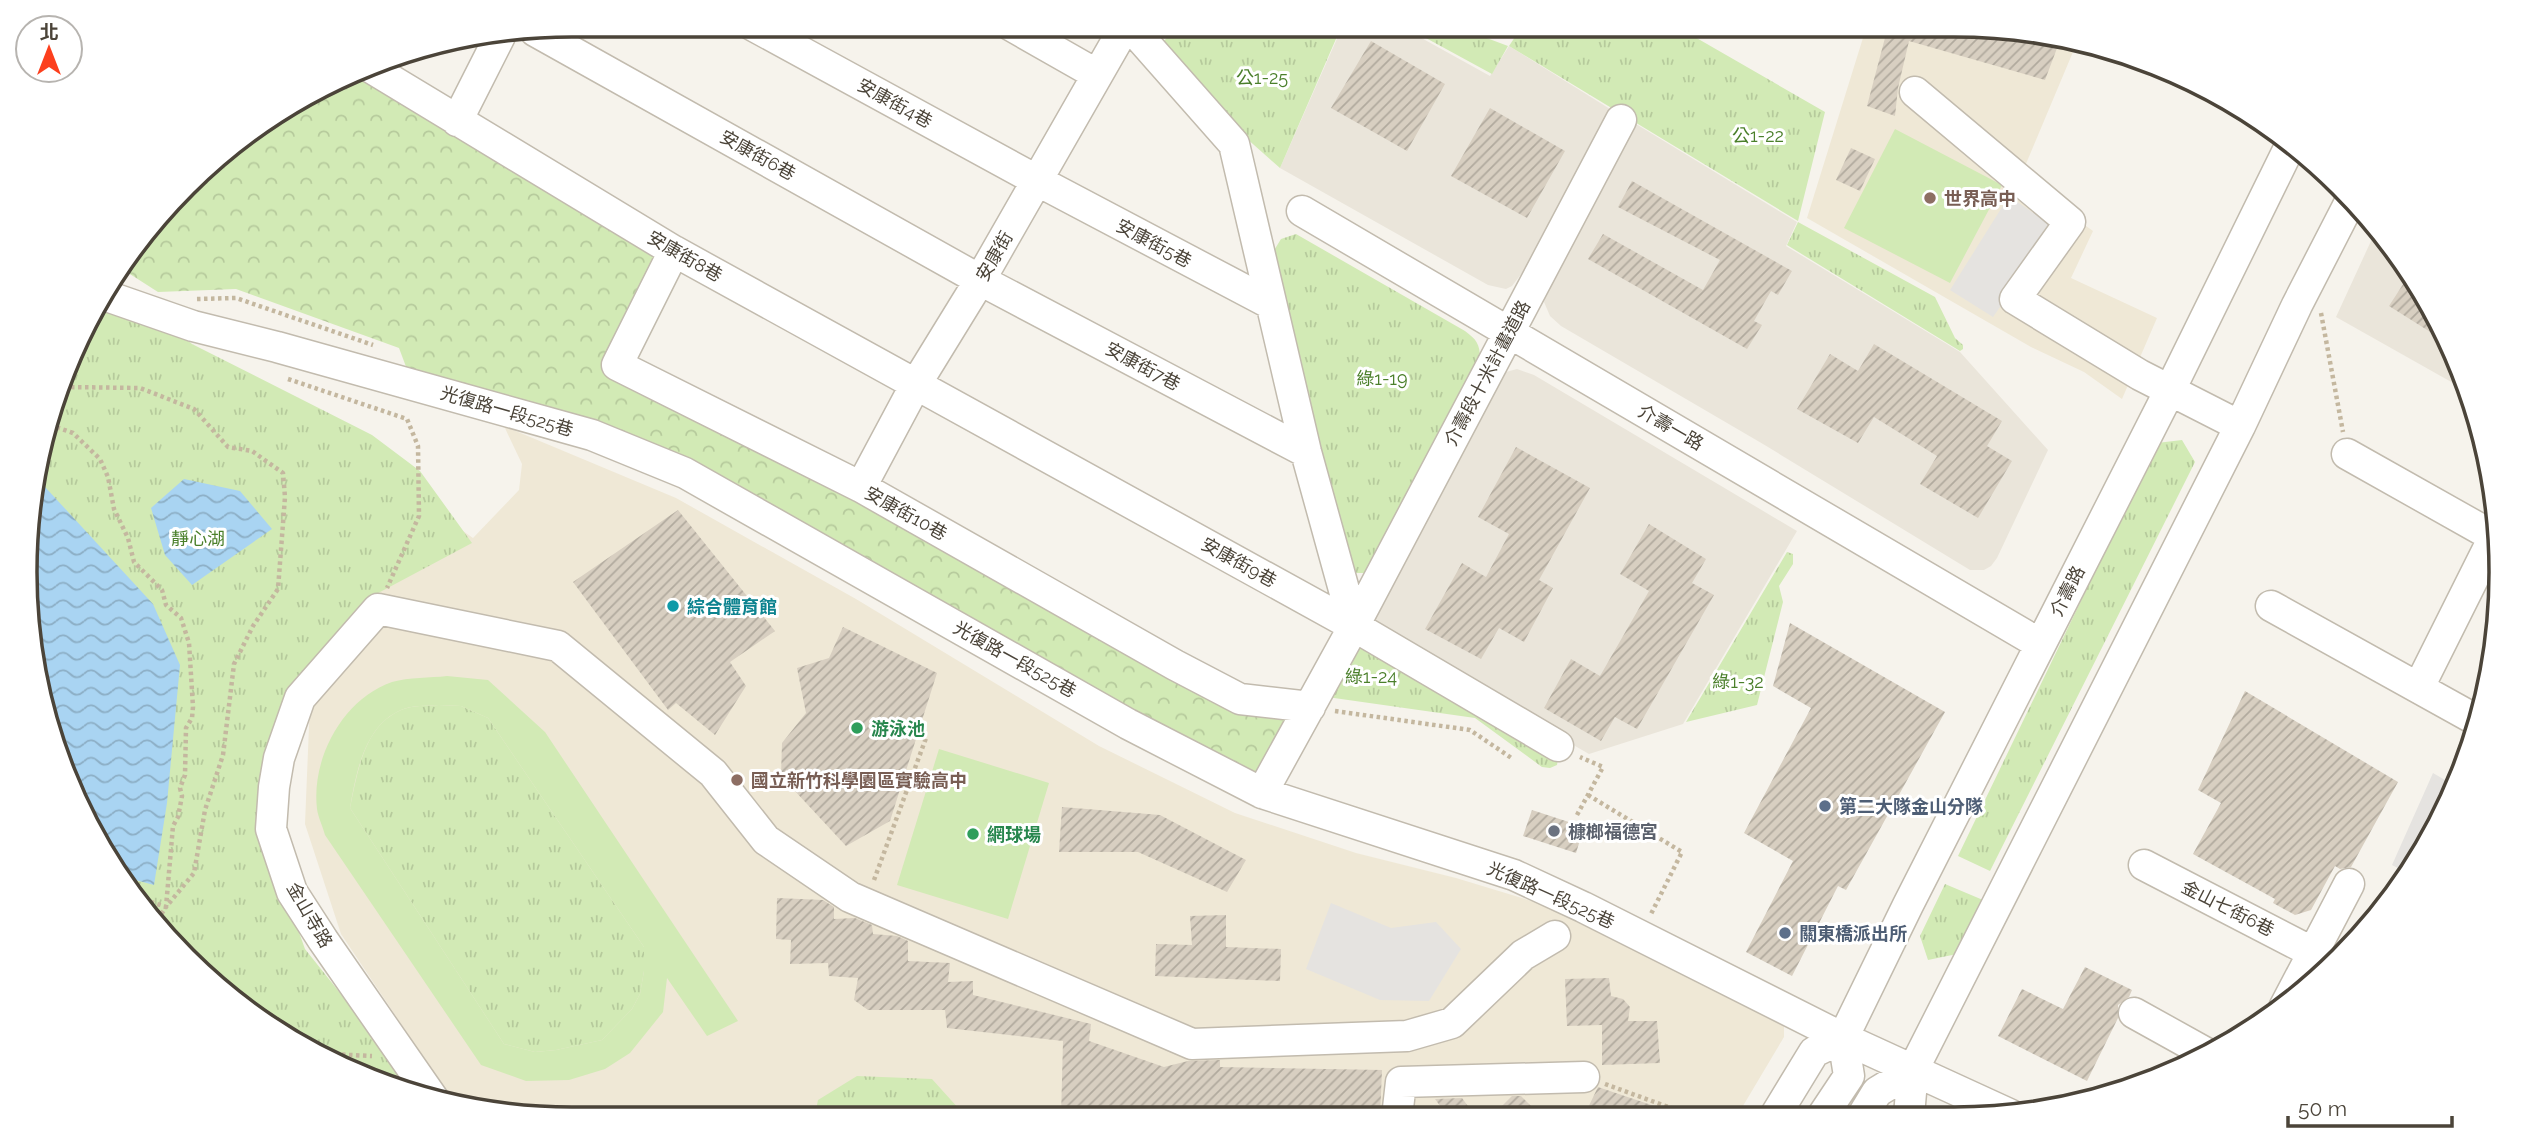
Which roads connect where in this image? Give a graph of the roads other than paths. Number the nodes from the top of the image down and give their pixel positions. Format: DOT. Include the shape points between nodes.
graph roads {
  1 [pos="776,37"];
  2 [pos="1032,37"];
  3 [pos="1119,37"];
  4 [pos="1139,37"];
  5 [pos="547,38"];
  6 [pos="498,42"];
  7 [pos="379,73"];
  8 [pos="1096,74"];
  9 [pos="1915,92"];
  10 [pos="1621,120"];
  11 [pos="457,121"];
  12 [pos="2287,153"];
  13 [pos="1038,181"];
  14 [pos="2346,209"];
  15 [pos="1302,211"];
  16 [pos="1259,247"];
  17 [pos="674,251"];
  18 [pos="1216,276"];
  19 [pos="980,280"];
  20 [pos="111,299"];
  21 [pos="1271,304"];
  22 [pos="1509,332"];
  23 [pos="916,384"];
  24 [pos="2171,390"];
  25 [pos="2240,426"];
  26 [pos="1306,452"];
  27 [pos="2347,454"];
  28 [pos="861,487"];
  29 [pos="2488,533"];
  30 [pos="2488,553"];
  31 [pos="2271,606"];
  32 [pos="1354,626"];
  33 [pos="2040,644"];
  34 [pos="2419,687"];
  35 [pos="1310,707"];
  36 [pos="2469,716"];
  37 [pos="1558,746"];
  38 [pos="1262,793"];
  39 [pos="2144,865"];
  40 [pos="2349,884"];
  41 [pos="1555,936"];
  42 [pos="2312,952"];
  43 [pos="2297,983"];
  44 [pos="2134,1013"];
  45 [pos="1407,1036"];
  46 [pos="1843,1038"];
  47 [pos="2198,1048"];
  48 [pos="1913,1070"];
  49 [pos="1584,1077"];
  50 [pos="1401,1083"];
  51 [pos="425,1087"];
  52 [pos="1991,1106"];
  53 [pos="1398,1107"];
  54 [pos="1780,1107"];
  55 [pos="1828,1107"];
  56 [pos="1868,1107"];
  57 [pos="1910,1107"];
  1 -- 13 [label="street, 安康街4巷"];
  2 -- 8 [label="street"];
  3 -- 8 [label="street, 安康街"];
  4 -- 16 [label="street" via="1234,144"];
  5 -- 19 [label="street, 安康街6巷"];
  6 -- 11 [label="street"];
  7 -- 11 [label="street, 安康街8巷"];
  8 -- 13 [label="street, 安康街"];
  9 -- 24 [label="street" via="2070,222 2015,299"];
  10 -- 22 [label="street, 介壽段十米計畫道路"];
  11 -- 17 [label="street, 安康街8巷"];
  12 -- 24 [label="street, 介壽路"];
  13 -- 18 [label="street, 安康街5巷"];
  13 -- 19 [label="street, 安康街"];
  14 -- 25 [label="street"];
  15 -- 22 [label="street, 介壽一路"];
  16 -- 18 [label="street" via="1247,264"];
  16 -- 21 [label="street"];
  17 -- 23 [label="street, 安康街8巷"];
  17 -- 28 [label="street, 安康街10巷" via="617,365"];
  18 -- 21 [label="street, 安康街5巷"];
  19 -- 23 [label="street, 安康街"];
  19 -- 26 [label="street, 安康街7巷"];
  20 -- 38 [label="street, 光復路一段525巷" via="193,326 592,435 685,473 1128,724"];
  21 -- 26 [label="street"];
  22 -- 32 [label="street, 介壽段十米計畫道路"];
  22 -- 33 [label="street, 介壽一路"];
  23 -- 28 [label="street, 安康街"];
  23 -- 32 [label="street, 安康街9巷"];
  24 -- 25 [label="street"];
  24 -- 33 [label="street, 介壽路"];
  25 -- 48 [label="street"];
  26 -- 32 [label="street"];
  27 -- 29 [label="street"];
  28 -- 35 [label="street, 安康街10巷" via="1240,699"];
  30 -- 34 [label="street"];
  31 -- 34 [label="street"];
  32 -- 35 [label="street, 介壽段十米計畫道路"];
  32 -- 37 [label="street, 安康街9巷"];
  33 -- 46 [label="street, 介壽路"];
  34 -- 36 [label="street"];
  35 -- 38 [label="street"];
  38 -- 46 [label="street, 光復路一段525巷" via="1514,875"];
  39 -- 42 [label="street, 金山七街6巷"];
  40 -- 42 [label="street"];
  41 -- 45 [label="street" via="1523,955 1452,1024"];
  42 -- 43 [label="street"];
  44 -- 47 [label="street"];
  45 -- 50 [label="street"];
  45 -- 51 [label="street, 金山寺路" via="1192,1044 850,897 766,840 713,773 558,646 378,609 300,698 279,758 271,829 292,892"];
  46 -- 48 [label="street, 光復路一段525巷"];
  46 -- 54 [label="street" via="1814,1052"];
  46 -- 55 [label="street" via="1849,1076"];
  48 -- 52 [label="street, 光復路一段525巷"];
  48 -- 56 [label="street" via="1877,1092"];
  48 -- 57 [label="street"];
  49 -- 50 [label="street"];
  50 -- 53 [label="street"];
}
